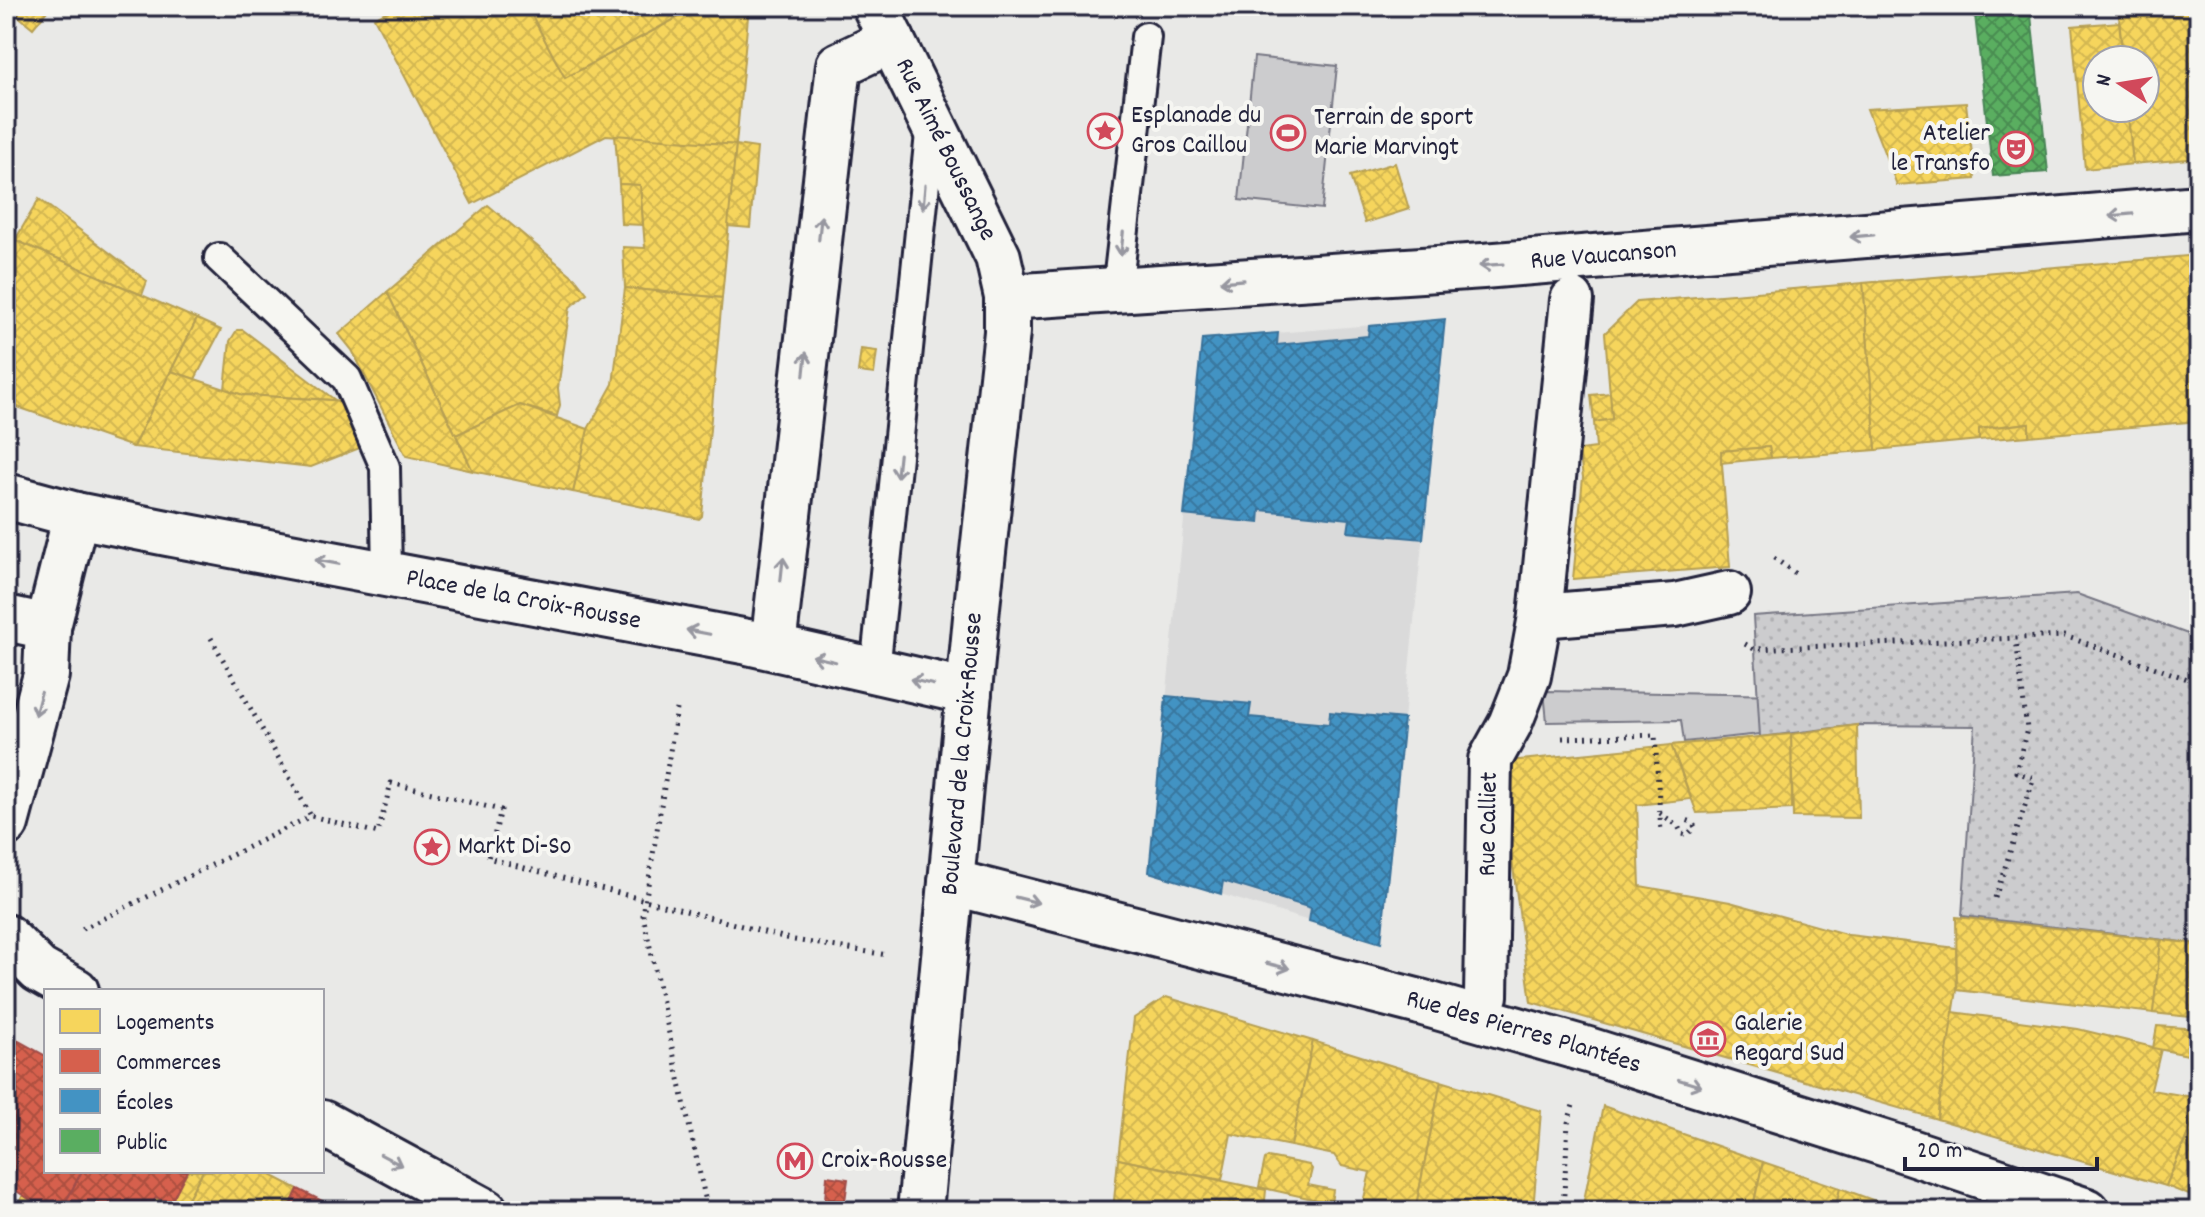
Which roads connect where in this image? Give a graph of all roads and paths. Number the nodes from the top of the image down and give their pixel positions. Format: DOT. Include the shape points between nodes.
graph roads {
  1 [pos="883,23"];
  2 [pos="1146,37"];
  3 [pos="932,119"];
  4 [pos="2199,208"];
  5 [pos="219,258"];
  6 [pos="1117,291"];
  7 [pos="1007,297"];
  8 [pos="1572,300"];
  9 [pos="6,496"];
  10 [pos="76,515"];
  11 [pos="387,573"];
  12 [pos="1729,593"];
  13 [pos="1540,616"];
  14 [pos="6,618"];
  15 [pos="48,627"];
  16 [pos="211,638"];
  17 [pos="2016,639"];
  18 [pos="773,647"];
  19 [pos="1754,649"];
  20 [pos="875,671"];
  21 [pos="2199,683"];
  22 [pos="969,692"];
  23 [pos="677,709"];
  24 [pos="1501,741"];
  25 [pos="1660,813"];
  26 [pos="311,816"];
  27 [pos="1686,820"];
  28 [pos="6,823"];
  29 [pos="1661,832"];
  30 [pos="951,882"];
  31 [pos="1995,898"];
  32 [pos="645,901"];
  33 [pos="16,948"];
  34 [pos="887,955"];
  35 [pos="72,989"];
  36 [pos="1486,996"];
  37 [pos="1577,1092"];
  38 [pos="324,1124"];
  39 [pos="485,1211"];
  40 [pos="708,1211"];
  41 [pos="920,1211"];
  42 [pos="1563,1211"];
  43 [pos="2087,1211"];
  1 -- 3 [label="street, Rue Aimé Boussange"];
  18 -- 1 [label="street, one-way" via="839,65"];
  2 -- 6 [label="lane, one-way"];
  3 -- 7 [label="street, Rue Aimé Boussange" via="998,257"];
  3 -- 20 [label="lane, one-way"];
  4 -- 6 [label="street, Rue Vaucanson, one-way"];
  5 -- 11 [label="lane" via="347,379 385,467"];
  6 -- 7 [label="street, Rue Vaucanson"];
  7 -- 22 [label="street, Boulevard de la Croix-Rousse"];
  8 -- 13 [label="street, Rue Calliet"];
  9 -- 10 [label="street, Place de la Croix-Rousse"];
  11 -- 10 [label="street, Place de la Croix-Rousse, one-way"];
  10 -- 15 [label="street"];
  18 -- 11 [label="street, Place de la Croix-Rousse, one-way"];
  12 -- 13 [label="street" via="1675,605"];
  13 -- 24 [label="street, Rue Calliet" via="1529,676"];
  14 -- 15 [label="street"];
  15 -- 28 [label="street, one-way" via="46,675"];
  16 -- 26 [label="path"];
  17 -- 19 [label="path"];
  17 -- 21 [label="path" via="2065,636"];
  17 -- 31 [label="path" via="2027,729 2016,772 2034,778"];
  20 -- 18 [label="street, Place de la Croix-Rousse, one-way"];
  22 -- 20 [label="street, Place de la Croix-Rousse, one-way"];
  22 -- 30 [label="street, Boulevard de la Croix-Rousse"];
  23 -- 32 [label="path"];
  24 -- 25 [label="path" via="1655,735"];
  24 -- 36 [label="street, Rue Calliet" via="1490,760"];
  25 -- 27 [label="path" via="1687,835 1695,827"];
  25 -- 29 [label="path"];
  26 -- 32 [label="path" via="378,833 391,783 501,810 488,858"];
  26 -- 33 [label="path"];
  30 -- 41 [label="street, Boulevard de la Croix-Rousse"];
  30 -- 43 [label="street, Rue des Pierres Plantées, one-way" via="1588,1050"];
  32 -- 34 [label="path" via="794,940"];
  32 -- 40 [label="path" via="643,915"];
  33 -- 35 [label="street" via="39,970"];
  37 -- 42 [label="path" via="1568,1123"];
  38 -- 39 [label="street, one-way"];
}
